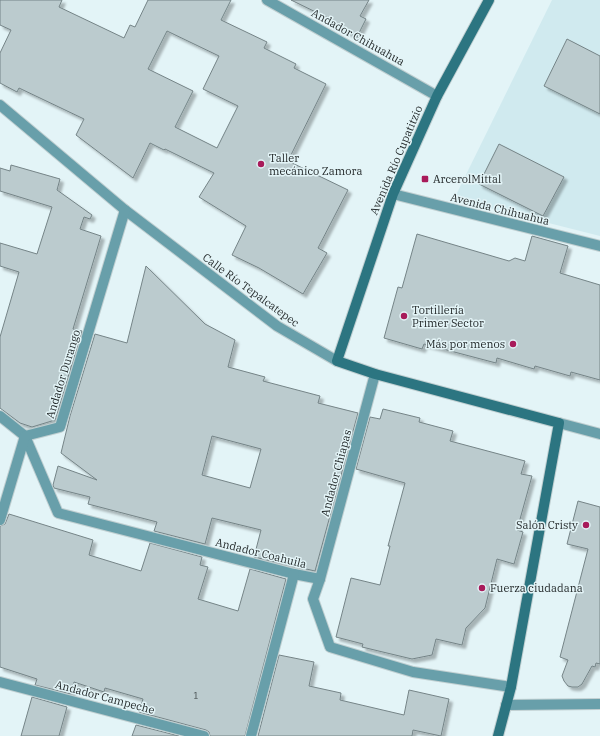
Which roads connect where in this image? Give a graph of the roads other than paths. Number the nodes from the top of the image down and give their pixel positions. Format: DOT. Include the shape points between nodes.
graph roads {
  1 [pos="267,0"];
  2 [pos="489,0"];
  3 [pos="437,96"];
  4 [pos="0,105"];
  5 [pos="393,194"];
  6 [pos="124,210"];
  7 [pos="600,246"];
  8 [pos="337,361"];
  9 [pos="375,374"];
  10 [pos="0,416"];
  11 [pos="559,423"];
  12 [pos="600,434"];
  13 [pos="25,436"];
  14 [pos="0,520"];
  15 [pos="294,574"];
  16 [pos="320,579"];
  17 [pos="0,682"];
  18 [pos="511,687"];
  19 [pos="506,704"];
  20 [pos="600,704"];
  21 [pos="204,736"];
  22 [pos="250,736"];
  23 [pos="498,736"];
  1 -- 3 [label="street, Andador Chihuahua"];
  2 -- 3 [label="street, Avenida Río Cupatitzio"];
  3 -- 5 [label="street, Avenida Río Cupatitzio"];
  4 -- 6 [label="street, Calle Río Tepalcatepec"];
  5 -- 7 [label="street, Avenida Chihuahua"];
  5 -- 8 [label="street, Avenida Río Cupatitzio"];
  6 -- 8 [label="street, Calle Río Tepalcatepec" via="277,326"];
  6 -- 13 [label="street, Andador Durango" via="60,427"];
  8 -- 9 [label="street, Calle Río Tepalcatepec"];
  9 -- 11 [label="street, Calle Río Tepalcatepec"];
  9 -- 16 [label="street, Andador Chiapas"];
  10 -- 13 [label="street, Andador Coahuila"];
  11 -- 12 [label="street, Calle Río Tepalcatepec"];
  11 -- 18 [label="street"];
  13 -- 14 [label="street"];
  13 -- 15 [label="street, Andador Coahuila" via="58,513"];
  15 -- 16 [label="street, Andador Coahuila"];
  15 -- 22 [label="street"];
  16 -- 18 [label="street" via="313,599 330,647 413,672"];
  17 -- 21 [label="street, Andador Campeche"];
  18 -- 19 [label="street"];
  19 -- 20 [label="street"];
  19 -- 23 [label="street"];
}
